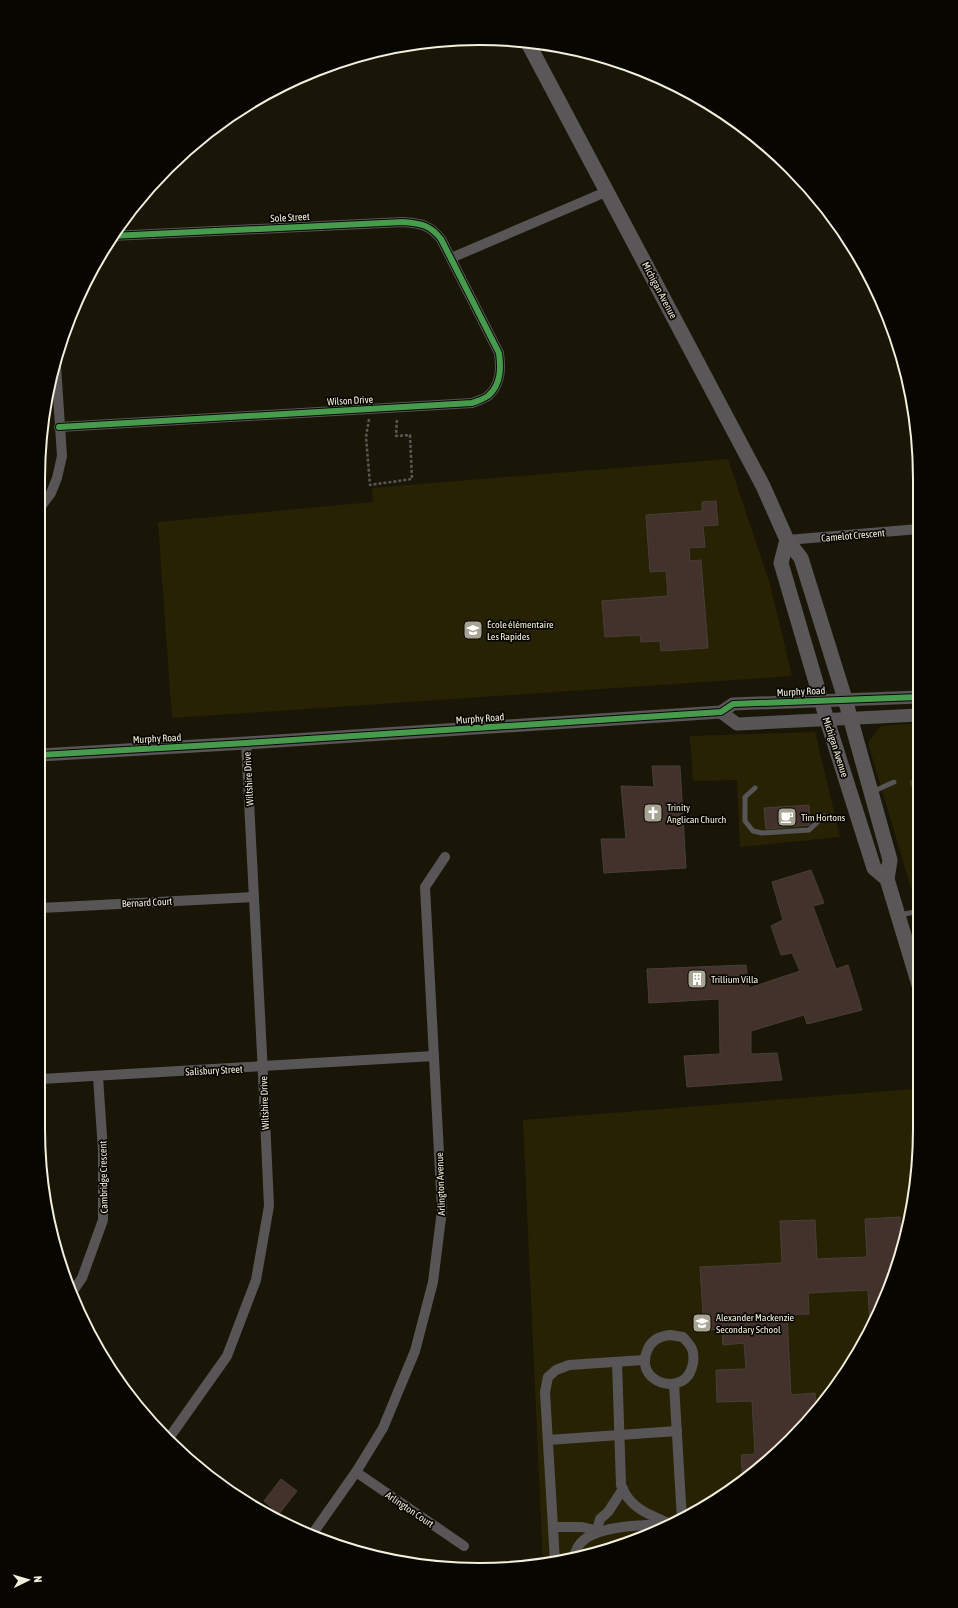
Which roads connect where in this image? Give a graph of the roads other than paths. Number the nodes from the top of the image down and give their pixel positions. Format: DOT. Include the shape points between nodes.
graph roads {
  1 [pos="531,48"];
  2 [pos="608,191"];
  3 [pos="120,236"];
  4 [pos="451,258"];
  5 [pos="57,380"];
  6 [pos="59,427"];
  7 [pos="45,501"];
  8 [pos="913,530"];
  9 [pos="787,540"];
  10 [pos="913,697"];
  11 [pos="845,699"];
  12 [pos="821,700"];
  13 [pos="721,712"];
  14 [pos="913,715"];
  15 [pos="850,718"];
  16 [pos="827,720"];
  17 [pos="246,743"];
  18 [pos="45,755"];
  19 [pos="894,782"];
  20 [pos="755,788"];
  21 [pos="871,793"];
  22 [pos="824,816"];
  23 [pos="445,856"];
  24 [pos="887,879"];
  25 [pos="254,897"];
  26 [pos="45,908"];
  27 [pos="913,912"];
  28 [pos="898,916"];
  29 [pos="913,947"];
  30 [pos="434,1056"];
  31 [pos="263,1067"];
  32 [pos="98,1076"];
  33 [pos="45,1079"];
  34 [pos="75,1288"];
  35 [pos="644,1360"];
  36 [pos="617,1362"];
  37 [pos="674,1384"];
  38 [pos="677,1431"];
  39 [pos="171,1435"];
  40 [pos="619,1435"];
  41 [pos="548,1440"];
  42 [pos="356,1472"];
  43 [pos="623,1489"];
  44 [pos="682,1512"];
  45 [pos="665,1521"];
  46 [pos="656,1525"];
  47 [pos="553,1527"];
  48 [pos="315,1531"];
  49 [pos="598,1531"];
  50 [pos="464,1546"];
  51 [pos="576,1552"];
  52 [pos="555,1556"];
  1 -- 2 [label="main road, Michigan Avenue"];
  2 -- 4 [label="street"];
  2 -- 9 [label="main road, Michigan Avenue" via="763,486"];
  3 -- 4 [label="street, Sole Street" via="403,222 426,225 434,230 442,239"];
  4 -- 6 [label="street, Wilson Drive" via="499,353 501,368 497,385 489,396 472,403"];
  5 -- 6 [label="street"];
  6 -- 7 [label="street" via="62,456 57,478"];
  8 -- 9 [label="street, Camelot Crescent"];
  9 -- 11 [label="main road, Michigan Avenue" via="801,558"];
  9 -- 12 [label="main road, Michigan Avenue" via="781,564"];
  10 -- 11 [label="street, Murphy Road"];
  11 -- 12 [label="street, Murphy Road"];
  11 -- 15 [label="main road, Michigan Avenue"];
  12 -- 13 [label="street, Murphy Road" via="733,704"];
  12 -- 16 [label="main road, Michigan Avenue"];
  13 -- 16 [label="street" via="737,724"];
  13 -- 17 [label="street, Murphy Road"];
  14 -- 15 [label="street"];
  15 -- 16 [label="street"];
  15 -- 21 [label="main road, Michigan Avenue"];
  16 -- 24 [label="main road, Michigan Avenue" via="874,868"];
  17 -- 18 [label="street, Murphy Road"];
  17 -- 25 [label="street, Wiltshire Drive"];
  19 -- 21 [label="lane"];
  20 -- 22 [label="lane" via="745,797 745,821 753,831 762,833 809,830"];
  21 -- 24 [label="main road, Michigan Avenue" via="890,860"];
  23 -- 30 [label="street, Arlington Avenue" via="425,887"];
  24 -- 28 [label="main road, Michigan Avenue"];
  25 -- 26 [label="street, Bernard Court"];
  25 -- 31 [label="street, Wiltshire Drive"];
  27 -- 28 [label="lane"];
  28 -- 29 [label="main road, Michigan Avenue"];
  30 -- 31 [label="street, Salisbury Street"];
  30 -- 42 [label="street, Arlington Avenue" via="442,1210 432,1282 415,1351 383,1428"];
  31 -- 32 [label="street, Salisbury Street"];
  31 -- 39 [label="street, Wiltshire Drive" via="269,1206 256,1280 226,1356"];
  32 -- 33 [label="street, Salisbury Street"];
  32 -- 34 [label="street, Cambridge Crescent" via="103,1151 103,1220 82,1278"];
  35 -- 36 [label="street"];
  35 -- 37 [label="street" via="646,1368 655,1380 664,1384"];
  35 -- 37 [label="street" via="649,1344 660,1336 682,1337 692,1349 694,1362 691,1372 684,1381"];
  36 -- 40 [label="street"];
  36 -- 41 [label="street" via="569,1364 548,1377 544,1392"];
  37 -- 38 [label="street"];
  38 -- 40 [label="street"];
  38 -- 44 [label="street"];
  40 -- 41 [label="street"];
  40 -- 43 [label="street"];
  41 -- 47 [label="street"];
  42 -- 48 [label="street, Arlington Avenue"];
  42 -- 50 [label="street, Arlington Court"];
  43 -- 45 [label="street" via="628,1499 637,1507"];
  43 -- 49 [label="street" via="600,1520"];
  46 -- 49 [label="street"];
  47 -- 49 [label="street" via="582,1527"];
  47 -- 52 [label="street"];
  49 -- 51 [label="street" via="580,1543"];
}
